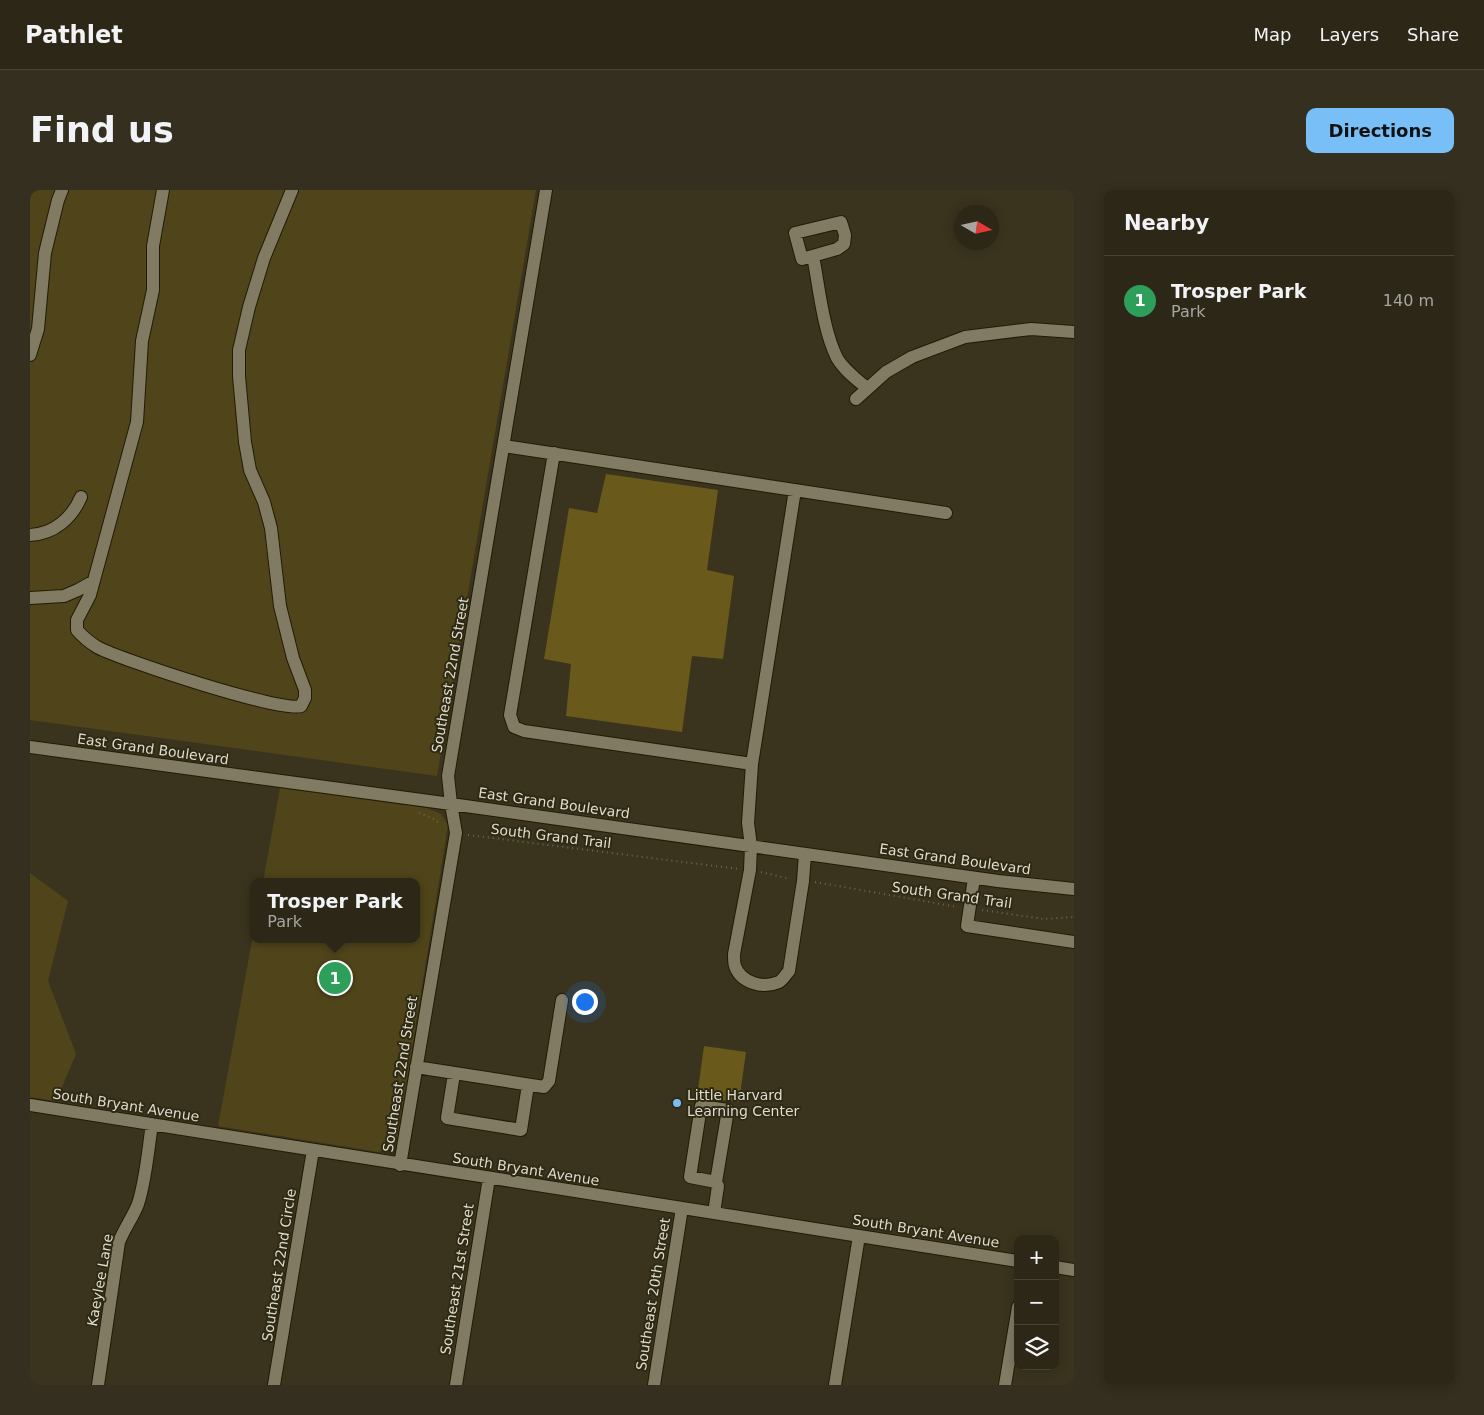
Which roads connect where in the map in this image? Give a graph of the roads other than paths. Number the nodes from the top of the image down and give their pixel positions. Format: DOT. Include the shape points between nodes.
graph roads {
  1 [pos="62,190"];
  2 [pos="163,190"];
  3 [pos="292,190"];
  4 [pos="546,190"];
  5 [pos="813,256"];
  6 [pos="1074,332"];
  7 [pos="30,355"];
  8 [pos="866,388"];
  9 [pos="856,399"];
  10 [pos="504,446"];
  11 [pos="554,454"];
  12 [pos="795,490"];
  13 [pos="81,496"];
  14 [pos="946,513"];
  15 [pos="30,535"];
  16 [pos="94,581"];
  17 [pos="30,598"];
  18 [pos="30,747"];
  19 [pos="752,764"];
  20 [pos="450,804"];
  21 [pos="751,846"];
  22 [pos="805,854"];
  23 [pos="974,878"];
  24 [pos="1074,889"];
  25 [pos="1074,942"];
  26 [pos="562,1000"];
  27 [pos="416,1067"];
  28 [pos="454,1074"];
  29 [pos="528,1085"];
  30 [pos="30,1105"];
  31 [pos="152,1124"];
  32 [pos="312,1150"];
  33 [pos="400,1165"];
  34 [pos="488,1178"];
  35 [pos="716,1182"];
  36 [pos="682,1208"];
  37 [pos="714,1213"];
  38 [pos="859,1236"];
  39 [pos="1014,1260"];
  40 [pos="1059,1268"];
  41 [pos="1074,1270"];
  42 [pos="1015,1325"];
  43 [pos="98,1385"];
  44 [pos="274,1385"];
  45 [pos="456,1385"];
  46 [pos="654,1385"];
  47 [pos="835,1385"];
  48 [pos="1005,1385"];
  1 -- 7 [label="street" via="45,253 38,329"];
  2 -- 16 [label="street" via="153,246 153,290 142,341 137,422"];
  3 -- 16 [label="street" via="264,258 249,307 239,350 239,376 250,470 271,528 280,606 305,690 301,706 280,705 222,690 98,648 77,630 77,620"];
  4 -- 10 [label="street, Southeast 22nd Street"];
  5 -- 8 [label="street" via="828,332 838,359"];
  6 -- 8 [label="street" via="1032,329 965,337 912,357"];
  8 -- 9 [label="street"];
  10 -- 11 [label="street"];
  10 -- 20 [label="street, Southeast 22nd Street" via="448,776"];
  11 -- 12 [label="street"];
  11 -- 19 [label="street" via="510,715 514,727"];
  12 -- 14 [label="street"];
  12 -- 19 [label="street"];
  13 -- 15 [label="street" via="66,521 50,531"];
  16 -- 17 [label="street" via="64,596"];
  18 -- 20 [label="street, East Grand Boulevard"];
  19 -- 21 [label="street" via="748,823"];
  20 -- 21 [label="street, East Grand Boulevard"];
  20 -- 27 [label="street, Southeast 22nd Street" via="456,833"];
  21 -- 22 [label="street, East Grand Boulevard"];
  21 -- 22 [label="street" via="750,870 736,937 735,966 748,982 767,985 780,982 789,971 804,881"];
  22 -- 23 [label="street, East Grand Boulevard"];
  23 -- 24 [label="street, East Grand Boulevard"];
  23 -- 25 [label="street" via="967,926"];
  26 -- 29 [label="street" via="549,1081 544,1087"];
  27 -- 28 [label="street"];
  27 -- 33 [label="street, Southeast 22nd Street"];
  28 -- 29 [label="street"];
  28 -- 29 [label="street" via="447,1118 520,1130"];
  30 -- 31 [label="street, South Bryant Avenue"];
  31 -- 32 [label="street, South Bryant Avenue"];
  31 -- 43 [label="street, Kaeylee Lane" via="137,1207 119,1242"];
  32 -- 33 [label="street, South Bryant Avenue"];
  32 -- 44 [label="street, Southeast 22nd Circle"];
  33 -- 34 [label="street, South Bryant Avenue"];
  34 -- 36 [label="street, South Bryant Avenue"];
  34 -- 45 [label="street, Southeast 21st Street"];
  35 -- 35 [label="street" via="728,1110 701,1106 690,1177"];
  35 -- 37 [label="street"];
  36 -- 37 [label="street, South Bryant Avenue"];
  36 -- 46 [label="street, Southeast 20th Street"];
  37 -- 38 [label="street, South Bryant Avenue"];
  38 -- 39 [label="street, South Bryant Avenue"];
  38 -- 47 [label="street"];
  40 -- 41 [label="street"];
  42 -- 48 [label="street"];
}
